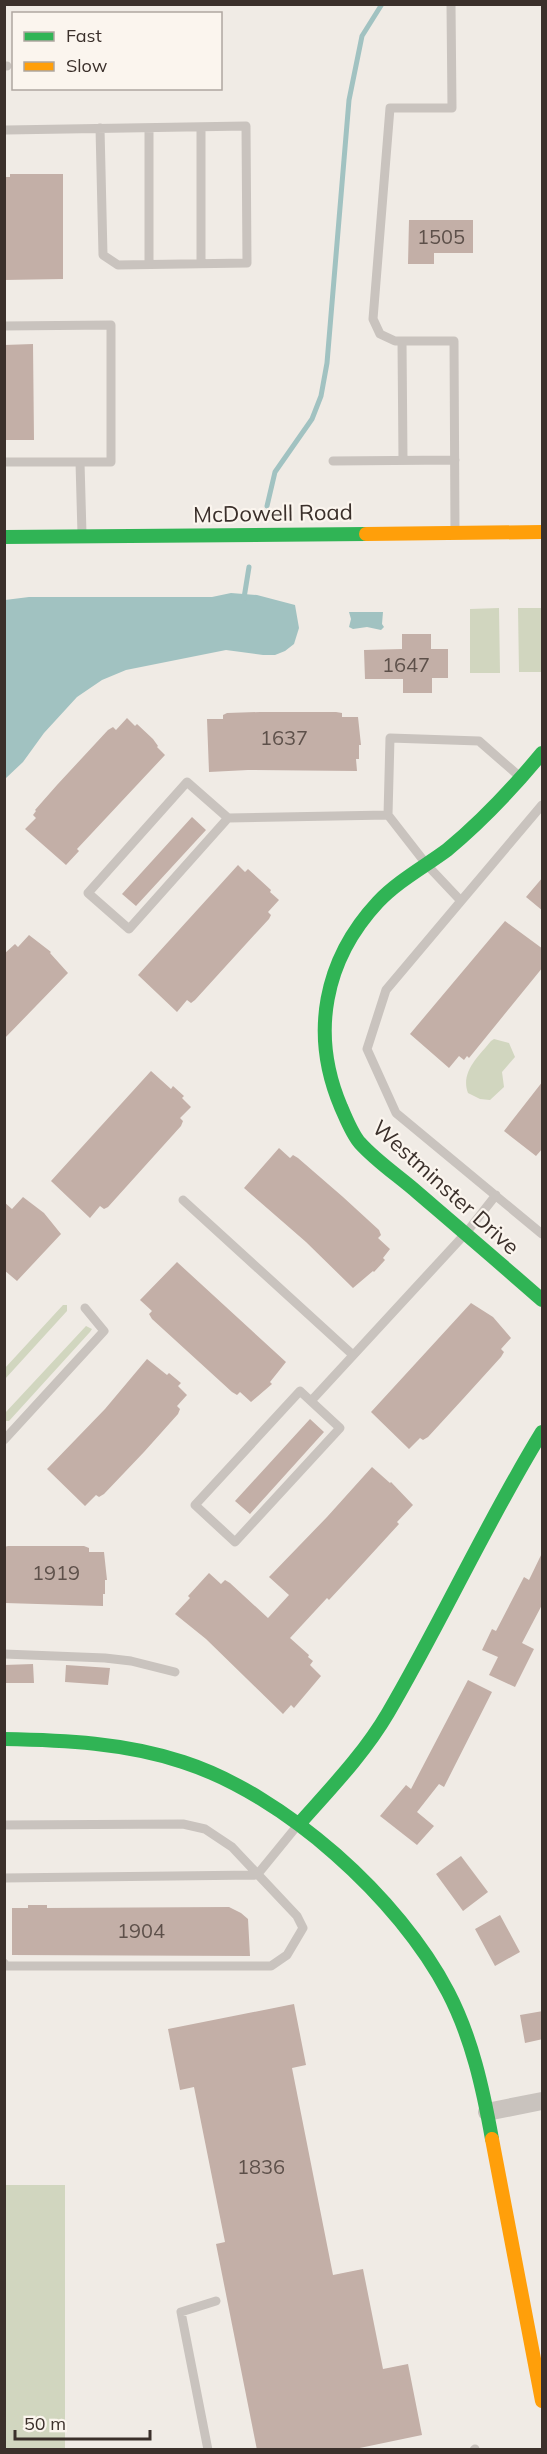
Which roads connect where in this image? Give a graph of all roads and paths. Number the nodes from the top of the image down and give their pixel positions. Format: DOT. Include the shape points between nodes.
graph roads {
  1 [pos="451,4"];
  2 [pos="201,127"];
  3 [pos="149,128"];
  4 [pos="100,129"];
  5 [pos="4,130"];
  6 [pos="201,263"];
  7 [pos="149,264"];
  8 [pos="4,326"];
  9 [pos="402,341"];
  10 [pos="403,460"];
  11 [pos="455,460"];
  12 [pos="333,461"];
  13 [pos="4,462"];
  14 [pos="80,462"];
  15 [pos="543,532"];
  16 [pos="455,533"];
  17 [pos="82,536"];
  18 [pos="4,537"];
  19 [pos="543,753"];
  20 [pos="521,778"];
  21 [pos="543,805"];
  22 [pos="388,815"];
  23 [pos="228,818"];
  24 [pos="427,865"];
  25 [pos="461,901"];
  26 [pos="496,1195"];
  27 [pos="183,1200"];
  28 [pos="466,1233"];
  29 [pos="543,1234"];
  30 [pos="543,1300"];
  31 [pos="85,1308"];
  32 [pos="353,1355"];
  33 [pos="311,1401"];
  34 [pos="543,1432"];
  35 [pos="4,1440"];
  36 [pos="4,1654"];
  37 [pos="175,1672"];
  38 [pos="4,1739"];
  39 [pos="299,1824"];
  40 [pos="4,1825"];
  41 [pos="258,1875"];
  42 [pos="4,1878"];
  43 [pos="4,1963"];
  44 [pos="543,2101"];
  45 [pos="487,2112"];
  46 [pos="216,2301"];
  47 [pos="543,2401"];
  48 [pos="208,2450"];
  1 -- 9 [label="lane" via="452,108 390,108 373,318 380,334"];
  2 -- 3 [label="lane"];
  2 -- 6 [label="lane"];
  2 -- 6 [label="lane" via="246,126 247,183 247,263"];
  3 -- 4 [label="lane"];
  3 -- 7 [label="lane"];
  4 -- 5 [label="lane"];
  4 -- 7 [label="lane" via="103,255 118,265"];
  6 -- 7 [label="lane"];
  8 -- 14 [label="lane" via="111,325 111,462"];
  9 -- 10 [label="lane"];
  9 -- 11 [label="lane" via="454,340"];
  10 -- 11 [label="lane"];
  10 -- 12 [label="lane"];
  11 -- 16 [label="lane"];
  13 -- 14 [label="lane"];
  14 -- 17 [label="lane"];
  15 -- 16 [label="street, McDowell Road"];
  16 -- 17 [label="street, McDowell Road"];
  17 -- 18 [label="street, McDowell Road"];
  19 -- 20 [label="street, Westminster Drive"];
  20 -- 22 [label="lane" via="478,741 390,738"];
  20 -- 24 [label="street, Westminster Drive" via="487,814"];
  21 -- 25 [label="lane"];
  22 -- 23 [label="lane"];
  22 -- 24 [label="lane"];
  23 -- 23 [label="lane" via="129,929 88,893 187,782"];
  24 -- 25 [label="lane"];
  24 -- 28 [label="street, Westminster Drive" via="386,894 358,925 333,972 325,1005 323,1040 330,1081 359,1142"];
  25 -- 26 [label="lane" via="386,990 367,1048 396,1113"];
  26 -- 28 [label="lane"];
  26 -- 29 [label="lane"];
  27 -- 32 [label="lane"];
  28 -- 30 [label="street, Westminster Drive"];
  28 -- 32 [label="lane"];
  31 -- 35 [label="lane" via="104,1331"];
  32 -- 33 [label="lane"];
  33 -- 33 [label="lane" via="340,1428 235,1542 195,1505 300,1391"];
  34 -- 39 [label="street" via="513,1478 387,1715 347,1770"];
  36 -- 37 [label="lane" via="105,1658"];
  38 -- 39 [label="street" via="117,1744 154,1753 238,1785"];
  39 -- 41 [label="lane"];
  39 -- 45 [label="street" via="395,1914 434,1968 465,2031"];
  40 -- 41 [label="lane" via="183,1824 205,1829 232,1847"];
  41 -- 42 [label="lane"];
  41 -- 43 [label="lane" via="297,1916 303,1928 287,1955 271,1966"];
  44 -- 45 [label="street"];
  45 -- 47 [label="street"];
  46 -- 48 [label="lane" via="181,2312"];
}
